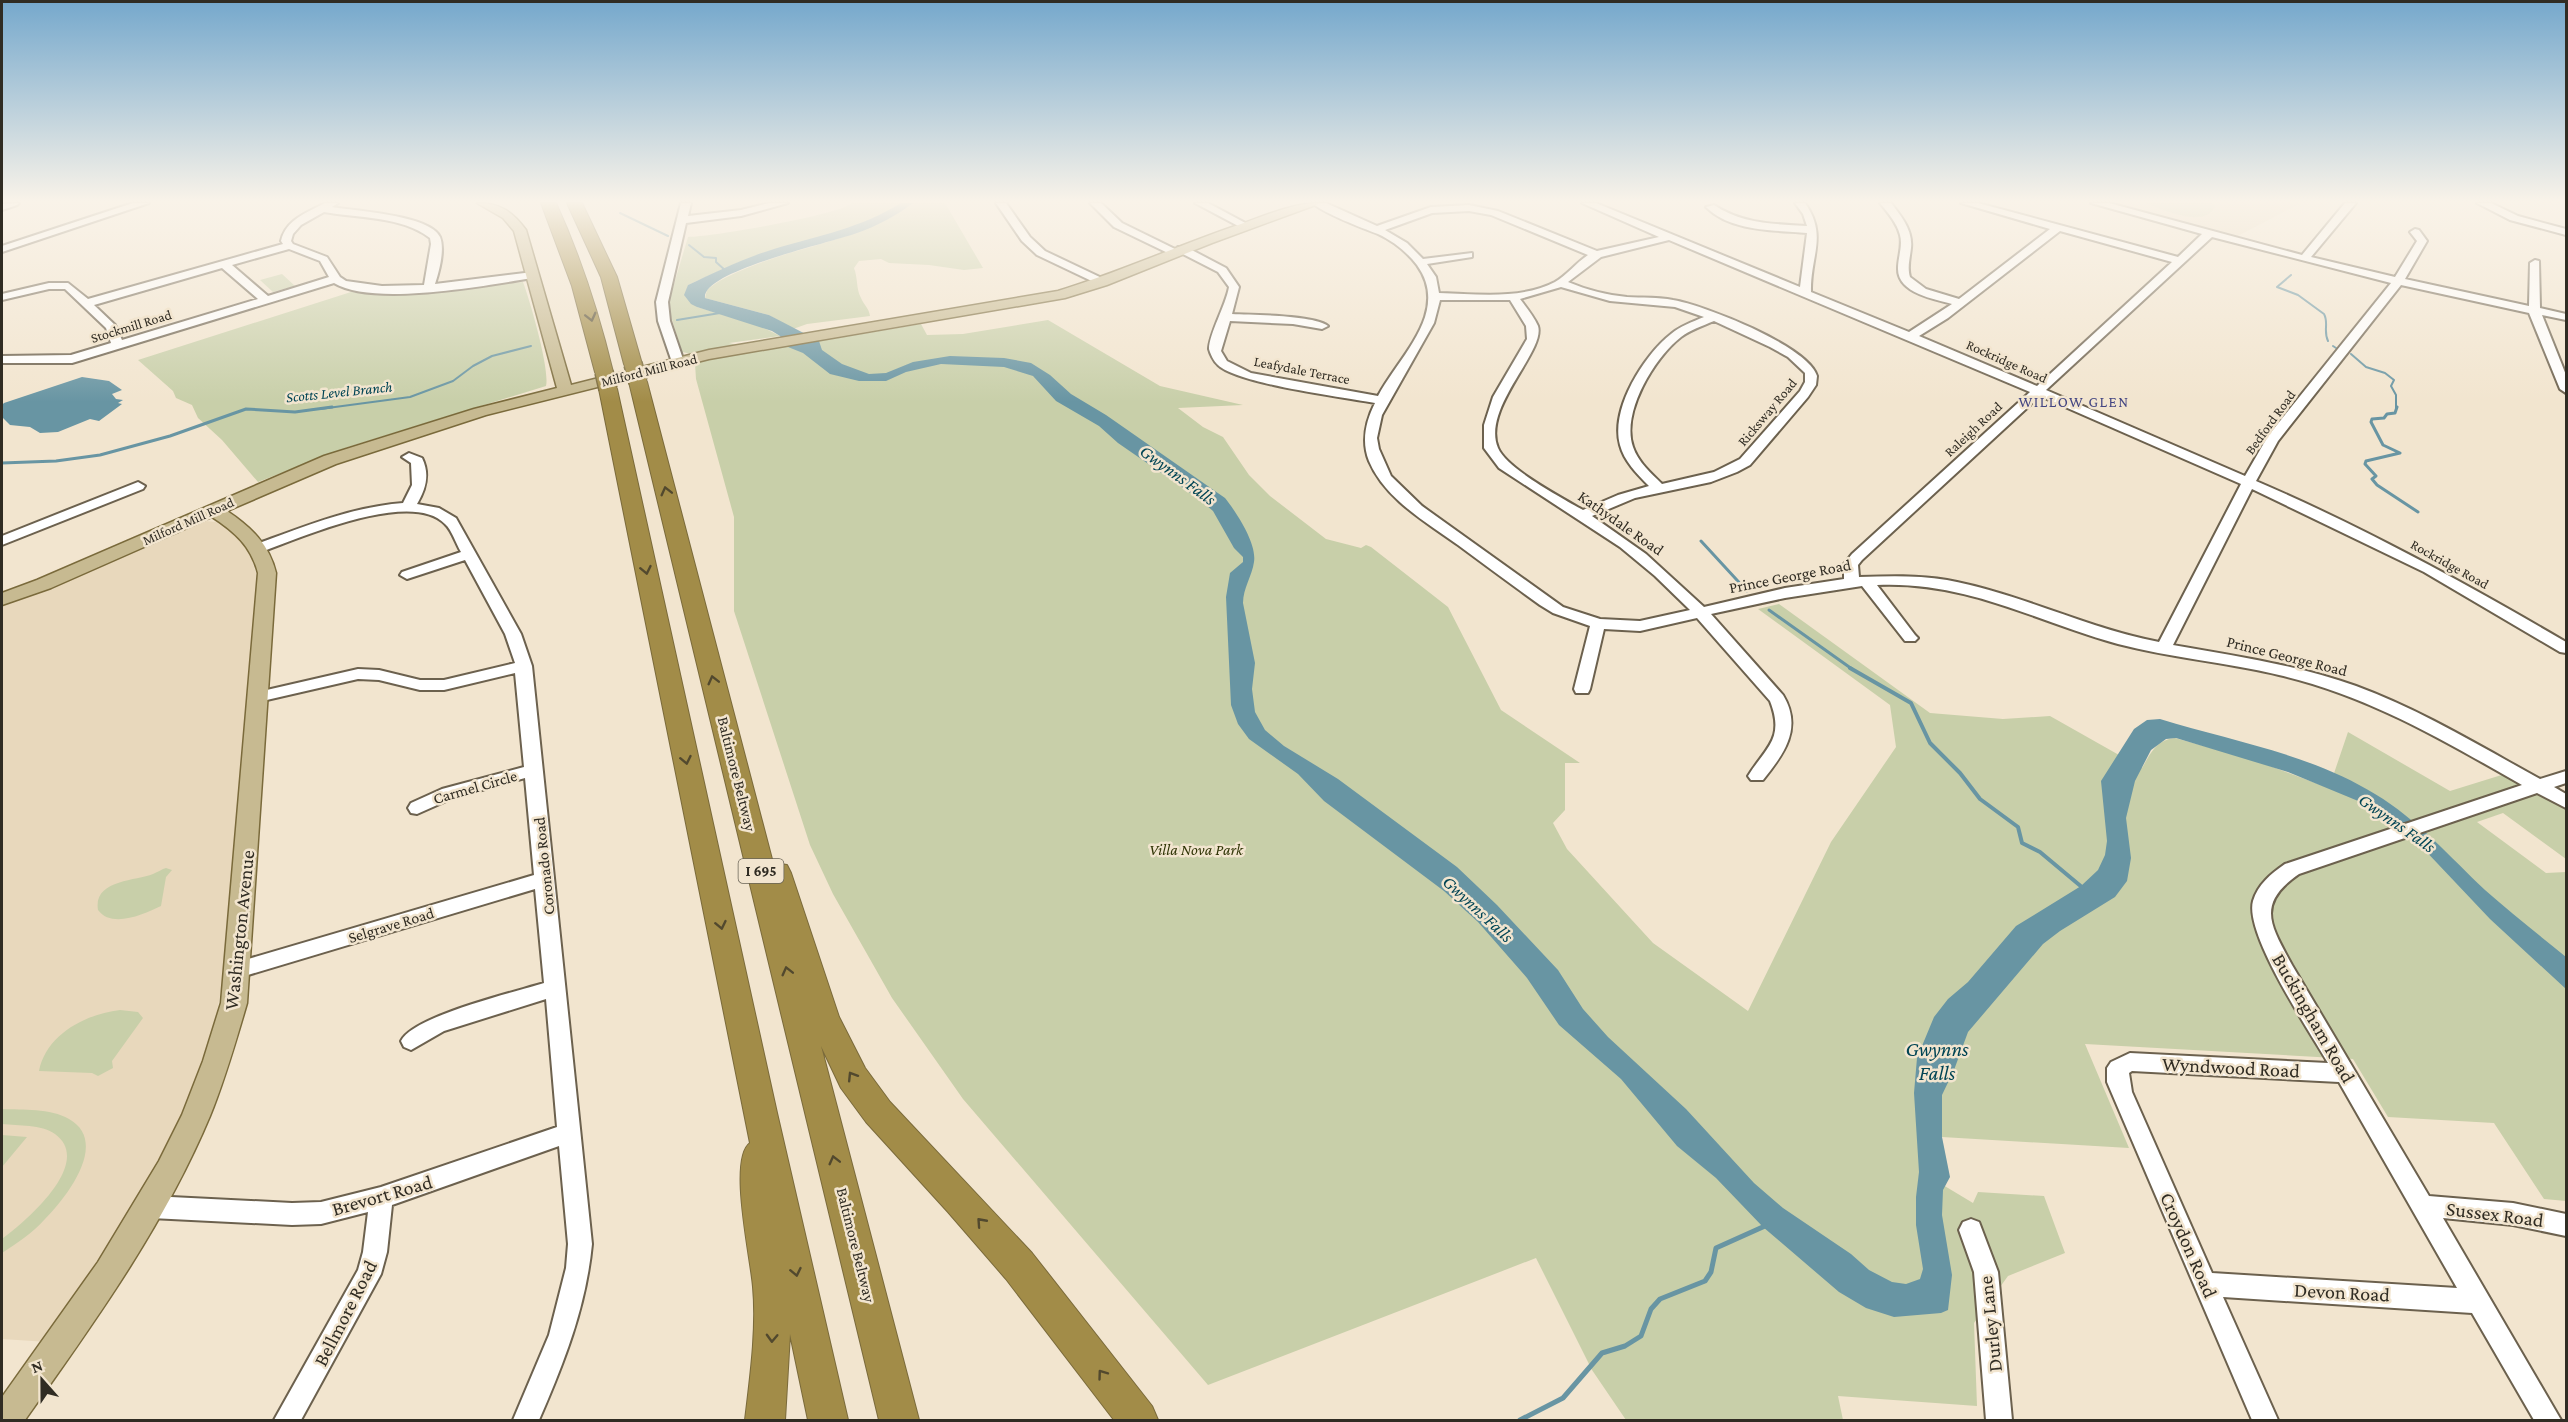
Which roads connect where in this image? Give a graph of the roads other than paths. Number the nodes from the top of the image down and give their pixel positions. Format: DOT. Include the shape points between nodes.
graph roads {
  1 [pos="205,269"];
  2 [pos="230,269"];
  3 [pos="329,269"];
  4 [pos="433,269"];
  5 [pos="531,269"];
  6 [pos="576,269"];
  7 [pos="605,269"];
  8 [pos="671,269"];
  9 [pos="1074,269"];
  10 [pos="1132,269"];
  11 [pos="1221,269"];
  12 [pos="1425,269"];
  13 [pos="1576,269"];
  14 [pos="1747,269"];
  15 [pos="1805,269"];
  16 [pos="1904,269"];
  17 [pos="2004,269"];
  18 [pos="2171,269"];
  19 [pos="2346,269"];
  20 [pos="2407,269"];
  21 [pos="2535,269"];
  22 [pos="533,275"];
  23 [pos="1803,278"];
  24 [pos="335,279"];
  25 [pos="1102,282"];
  26 [pos="2398,282"];
  27 [pos="1560,283"];
  28 [pos="429,286"];
  29 [pos="1787,286"];
  30 [pos="1806,294"];
  31 [pos="1434,296"];
  32 [pos="1513,296"];
  33 [pos="2,297"];
  34 [pos="266,300"];
  35 [pos="88,303"];
  36 [pos="1960,303"];
  37 [pos="2534,310"];
  38 [pos="1226,317"];
  39 [pos="1712,317"];
  40 [pos="2566,317"];
  41 [pos="1322,326"];
  42 [pos="1910,336"];
  43 [pos="118,346"];
  44 [pos="2,360"];
  45 [pos="678,362"];
  46 [pos="2566,389"];
  47 [pos="565,390"];
  48 [pos="2037,391"];
  49 [pos="1383,401"];
  50 [pos="409,457"];
  51 [pos="2248,481"];
  52 [pos="138,486"];
  53 [pos="1659,489"];
  54 [pos="408,507"];
  55 [pos="213,510"];
  56 [pos="1581,516"];
  57 [pos="2,541"];
  58 [pos="259,548"];
  59 [pos="469,554"];
  60 [pos="407,575"];
  61 [pos="1859,581"];
  62 [pos="2,599"];
  63 [pos="1700,613"];
  64 [pos="1598,624"];
  65 [pos="1911,638"];
  66 [pos="2164,648"];
  67 [pos="2566,648"];
  68 [pos="524,666"];
  69 [pos="1582,689"];
  70 [pos="258,697"];
  71 [pos="722,714"];
  72 [pos="534,770"];
  73 [pos="1757,776"];
  74 [pos="2566,777"];
  75 [pos="2539,785"];
  76 [pos="2566,802"];
  77 [pos="417,807"];
  78 [pos="544,879"];
  79 [pos="238,970"];
  80 [pos="556,987"];
  81 [pos="411,1041"];
  82 [pos="2118,1068"];
  83 [pos="2345,1073"];
  84 [pos="760,1113"];
  85 [pos="569,1133"];
  86 [pos="381,1198"];
  87 [pos="2423,1206"];
  88 [pos="151,1207"];
  89 [pos="2566,1225"];
  90 [pos="1971,1230"];
  91 [pos="2206,1284"];
  92 [pos="2478,1301"];
  93 [pos="5,1420"];
  94 [pos="287,1420"];
  95 [pos="526,1420"];
  96 [pos="765,1420"];
  97 [pos="828,1420"];
  98 [pos="899,1420"];
  99 [pos="1138,1420"];
  100 [pos="1999,1420"];
  101 [pos="2265,1420"];
  102 [pos="2548,1420"];
  1 -- 35 [label="street"];
  2 -- 34 [label="street"];
  3 -- 24 [label="street"];
  4 -- 28 [label="street"];
  5 -- 22 [label="main road"];
  6 -- 84 [label="highway, one-way" via="606,380"];
  71 -- 7 [label="highway, Baltimore Beltway / I 695, one-way" via="636,373"];
  8 -- 45 [label="street" via="662,311"];
  9 -- 25 [label="street"];
  10 -- 25 [label="main road, Milford Mill Road"];
  11 -- 38 [label="street, Leafydale Terrace" via="1231,281 1234,293"];
  12 -- 31 [label="street"];
  13 -- 27 [label="street"];
  14 -- 29 [label="street, Rockridge Road"];
  15 -- 23 [label="street"];
  16 -- 36 [label="street" via="1905,278 1921,290"];
  17 -- 36 [label="street"];
  18 -- 48 [label="street, Raleigh Road"];
  19 -- 26 [label="street"];
  20 -- 26 [label="street, Bedford Road"];
  21 -- 37 [label="street"];
  22 -- 28 [label="street"];
  22 -- 47 [label="main road"];
  23 -- 29 [label="street"];
  23 -- 30 [label="street"];
  24 -- 28 [label="street" via="367,289"];
  24 -- 34 [label="street, Stockmill Road"];
  25 -- 45 [label="main road, Milford Mill Road" via="1042,299"];
  26 -- 37 [label="street"];
  26 -- 51 [label="street, Bedford Road" via="2273,439"];
  27 -- 32 [label="street"];
  27 -- 39 [label="street, Ricksway Road" via="1599,296 1681,304"];
  29 -- 30 [label="street, Rockridge Road"];
  30 -- 42 [label="street, Rockridge Road"];
  31 -- 32 [label="street"];
  31 -- 49 [label="street, Prince George Road" via="1424,334"];
  32 -- 56 [label="street, Kathydale Road" via="1532,326 1533,339 1499,397 1490,424 1491,447 1504,465"];
  33 -- 35 [label="street" via="65,285"];
  34 -- 43 [label="street, Stockmill Road"];
  35 -- 43 [label="street" via="111,327"];
  36 -- 42 [label="street"];
  37 -- 40 [label="street"];
  37 -- 46 [label="street"];
  38 -- 41 [label="street"];
  38 -- 49 [label="street, Leafydale Terrace" via="1215,351 1229,368 1261,378"];
  39 -- 53 [label="street" via="1666,343 1630,400 1625,441 1633,460"];
  39 -- 53 [label="street, Ricksway Road" via="1798,358 1811,374 1809,388 1744,462 1704,481"];
  42 -- 48 [label="street, Rockridge Road"];
  43 -- 44 [label="street, Stockmill Road" via="63,361"];
  45 -- 47 [label="main road, Milford Mill Road"];
  47 -- 55 [label="main road, Milford Mill Road" via="349,453"];
  48 -- 51 [label="street, Rockridge Road"];
  48 -- 61 [label="street, Raleigh Road" via="1857,557 1851,564"];
  49 -- 64 [label="street, Prince George Road" via="1372,426 1374,454 1380,469 1401,496 1545,602"];
  50 -- 54 [label="street" via="417,461 420,480 418,492"];
  51 -- 66 [label="street, Bedford Road"];
  51 -- 67 [label="street, Rockridge Road" via="2402,555"];
  52 -- 57 [label="street"];
  53 -- 56 [label="street, Ricksway Road" via="1623,497"];
  54 -- 58 [label="street, Coronado Road" via="355,515"];
  54 -- 59 [label="street, Coronado Road" via="446,516"];
  55 -- 58 [label="main road"];
  55 -- 62 [label="main road, Milford Mill Road"];
  56 -- 63 [label="street, Kathydale Road" via="1640,556"];
  58 -- 70 [label="main road, Washington Avenue" via="267,573"];
  59 -- 60 [label="street"];
  59 -- 68 [label="street, Coronado Road" via="513,634"];
  61 -- 63 [label="street, Prince George Road"];
  61 -- 65 [label="street"];
  61 -- 66 [label="street, Prince George Road" via="1923,582 1975,591 2088,630"];
  63 -- 64 [label="street, Prince George Road" via="1640,626"];
  63 -- 73 [label="street, Kathydale Road" via="1777,699 1785,716 1777,752"];
  64 -- 69 [label="street"];
  66 -- 75 [label="street, Prince George Road" via="2280,670 2350,690 2432,726"];
  68 -- 70 [label="street" via="444,685 420,685 358,674"];
  68 -- 72 [label="street, Coronado Road"];
  70 -- 79 [label="main road, Washington Avenue"];
  98 -- 71 [label="highway, Baltimore Beltway / I 695, one-way"];
  99 -- 71 [label="highway, one-way" via="1019,1266 893,1130 853,1078 823,1017 794,920"];
  72 -- 77 [label="street, Carmel Circle" via="448,793"];
  72 -- 78 [label="street, Coronado Road"];
  74 -- 75 [label="street, Buckingham Road"];
  75 -- 76 [label="street, Prince George Road"];
  75 -- 83 [label="street, Buckingham Road" via="2292,869 2266,888 2262,917 2269,939"];
  78 -- 79 [label="street, Selgrave Road"];
  78 -- 80 [label="street, Coronado Road"];
  79 -- 88 [label="main road, Washington Avenue" via="234,1003 216,1068 190,1133"];
  80 -- 81 [label="street" via="437,1025"];
  80 -- 85 [label="street, Coronado Road"];
  82 -- 83 [label="street, Wyndwood Road" via="2140,1062"];
  82 -- 91 [label="street, Croydon Road" via="2121,1092"];
  83 -- 87 [label="street, Buckingham Road"];
  84 -- 96 [label="highway, one-way" via="759,1196 772,1299"];
  84 -- 97 [label="highway, one-way"];
  85 -- 86 [label="street, Brevort Road"];
  85 -- 95 [label="street, Coronado Road" via="580,1244 578,1269 563,1333"];
  86 -- 88 [label="street, Brevort Road" via="321,1213"];
  86 -- 94 [label="street, Bellmore Road" via="369,1274"];
  87 -- 89 [label="street, Sussex Road" via="2519,1214"];
  87 -- 92 [label="street, Buckingham Road"];
  88 -- 93 [label="main road, Washington Avenue"];
  90 -- 100 [label="street, Durley Lane" via="1986,1272"];
  91 -- 92 [label="street, Devon Road"];
  91 -- 101 [label="street, Croydon Road"];
  92 -- 102 [label="street, Buckingham Road"];
}
